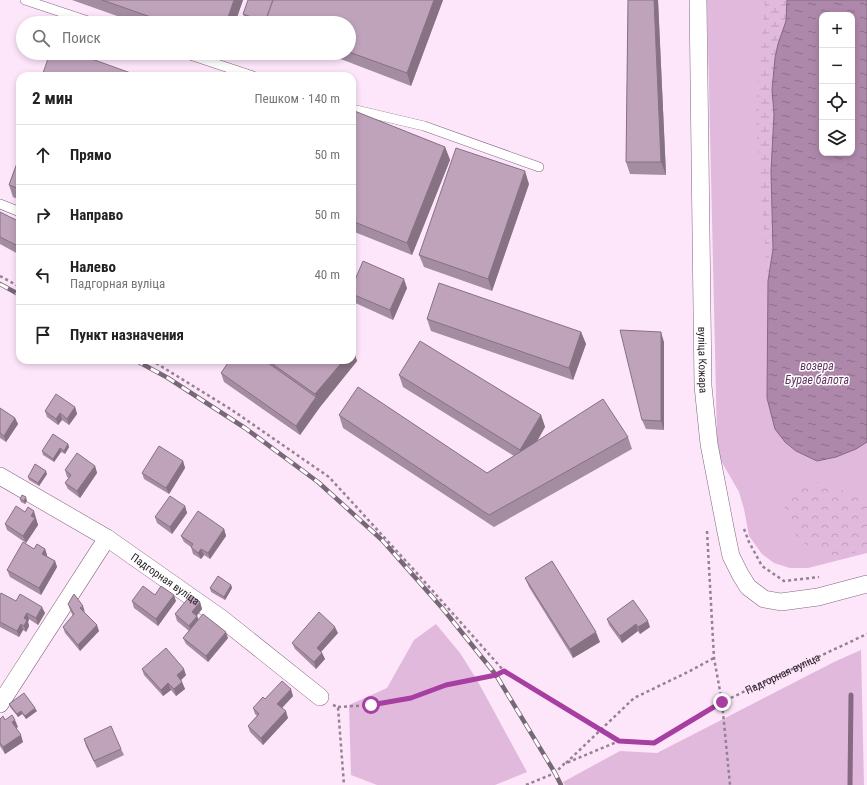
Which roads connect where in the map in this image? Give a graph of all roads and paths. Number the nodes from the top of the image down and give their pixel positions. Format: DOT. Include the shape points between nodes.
graph roads {
  1 [pos="25,0"];
  2 [pos="698,0"];
  3 [pos="73,16"];
  4 [pos="205,60"];
  5 [pos="241,72"];
  6 [pos="356,110"];
  7 [pos="538,167"];
  8 [pos="0,204"];
  9 [pos="16,210"];
  10 [pos="0,276"];
  11 [pos="16,285"];
  12 [pos="157,364"];
  13 [pos="0,476"];
  14 [pos="744,528"];
  15 [pos="107,538"];
  16 [pos="820,577"];
  17 [pos="867,584"];
  18 [pos="867,634"];
  19 [pos="714,658"];
  20 [pos="504,671"];
  21 [pos="320,697"];
  22 [pos="722,702"];
  23 [pos="0,704"];
  24 [pos="338,707"];
  25 [pos="602,730"];
  26 [pos="619,741"];
  27 [pos="564,764"];
  28 [pos="344,785"];
  29 [pos="526,785"];
  30 [pos="730,785"];
  1 -- 3 [label="lane"];
  2 -- 17 [label="street, вуліца Кожара" via="703,386 709,444 732,556 748,587 772,602 818,597"];
  4 -- 5 [label="lane"];
  6 -- 7 [label="lane" via="424,126"];
  8 -- 9 [label="lane"];
  10 -- 11 [label="path"];
  12 -- 20 [label="path" via="232,410 329,478"];
  13 -- 15 [label="street, Падгорная вуліца"];
  14 -- 16 [label="path" via="762,566 784,581"];
  15 -- 21 [label="street, Падгорная вуліца" via="221,618"];
  15 -- 23 [label="street"];
  18 -- 22 [label="path, Падгорная вуліца"];
  19 -- 25 [label="path" via="634,698"];
  20 -- 24 [label="path" via="496,675 446,685 411,698 371,705"];
  20 -- 25 [label="path"];
  21 -- 24 [label="path"];
  22 -- 26 [label="path, Падгорная вуліца" via="654,743"];
  22 -- 30 [label="path"];
  24 -- 28 [label="path"];
  25 -- 26 [label="path"];
  25 -- 27 [label="path"];
  26 -- 27 [label="path, Падгорная вуліца"];
  27 -- 29 [label="path, Падгорная вуліца" via="555,773"];
}
